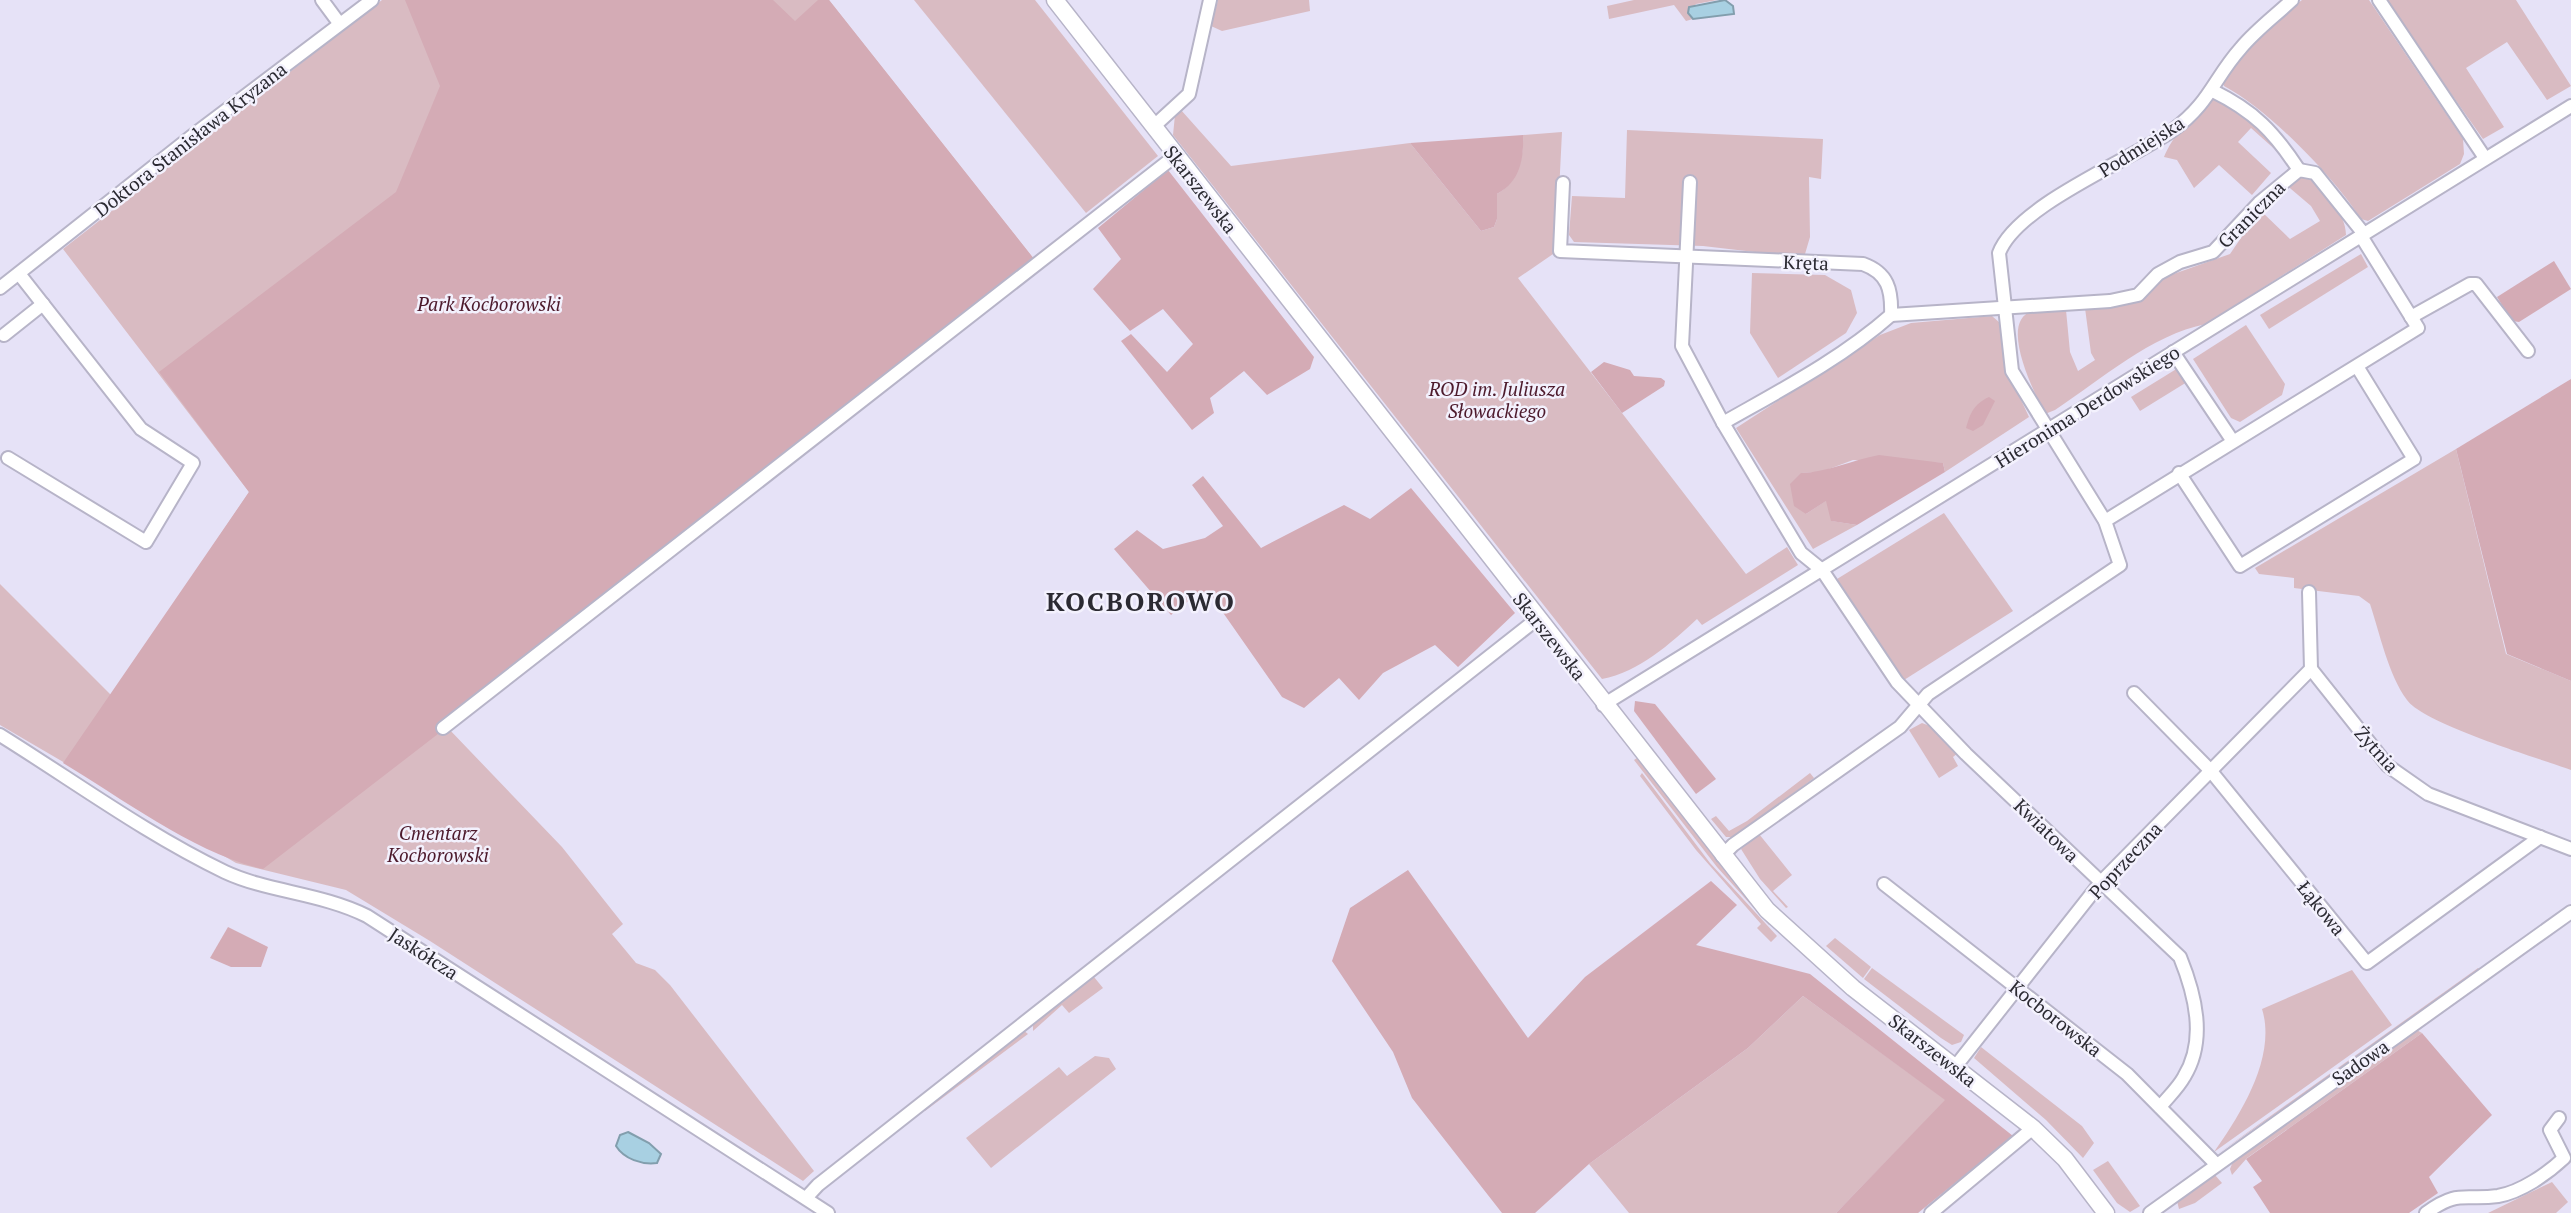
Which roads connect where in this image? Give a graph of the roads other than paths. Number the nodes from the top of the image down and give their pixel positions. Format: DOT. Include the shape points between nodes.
graph roads {
  1 [pos="322,0"];
  2 [pos="372,0"];
  3 [pos="1055,0"];
  4 [pos="1210,0"];
  5 [pos="2292,0"];
  6 [pos="2379,0"];
  7 [pos="339,23"];
  8 [pos="2213,91"];
  9 [pos="2571,106"];
  10 [pos="1153,127"];
  11 [pos="1175,156"];
  12 [pos="2485,158"];
  13 [pos="2299,170"];
  14 [pos="1690,182"];
  15 [pos="1563,183"];
  16 [pos="2363,235"];
  17 [pos="1684,257"];
  18 [pos="10,282"];
  19 [pos="43,304"];
  20 [pos="2005,306"];
  21 [pos="1891,315"];
  22 [pos="2411,317"];
  23 [pos="4,335"];
  24 [pos="2528,351"];
  25 [pos="2173,352"];
  26 [pos="2358,368"];
  27 [pos="1723,423"];
  28 [pos="2048,430"];
  29 [pos="2232,440"];
  30 [pos="8,458"];
  31 [pos="2179,473"];
  32 [pos="2105,521"];
  33 [pos="1822,570"];
  34 [pos="2309,592"];
  35 [pos="1536,619"];
  36 [pos="2311,669"];
  37 [pos="2134,693"];
  38 [pos="1919,704"];
  39 [pos="1604,705"];
  40 [pos="443,728"];
  41 [pos="0,735"];
  42 [pos="2210,770"];
  43 [pos="2540,836"];
  44 [pos="2571,849"];
  45 [pos="1722,856"];
  46 [pos="2101,882"];
  47 [pos="1884,884"];
  48 [pos="2571,912"];
  49 [pos="2017,987"];
  50 [pos="1955,1067"];
  51 [pos="2160,1107"];
  52 [pos="2558,1118"];
  53 [pos="2033,1128"];
  54 [pos="2216,1164"];
  55 [pos="806,1198"];
  56 [pos="828,1213"];
  57 [pos="1931,1213"];
  58 [pos="2106,1213"];
  59 [pos="2150,1213"];
  60 [pos="2426,1213"];
  1 -- 7 [label="street"];
  2 -- 7 [label="street, Doktora Stanisława Kryzana"];
  3 -- 10 [label="main road, Skarszewska"];
  4 -- 10 [label="street" via="1189,94"];
  5 -- 8 [label="street, Podmiejska" via="2240,48"];
  6 -- 12 [label="street"];
  7 -- 18 [label="street, Doktora Stanisława Kryzana"];
  8 -- 13 [label="street, Graniczna" via="2242,105 2277,136"];
  8 -- 20 [label="street, Podmiejska" via="2172,131 2067,191 2003,243"];
  9 -- 12 [label="street, Hieronima Derdowskiego"];
  10 -- 11 [label="main road, Skarszewska"];
  11 -- 35 [label="main road, Skarszewska"];
  11 -- 40 [label="street"];
  12 -- 16 [label="street, Hieronima Derdowskiego"];
  13 -- 16 [label="street, Graniczna" via="2315,173"];
  13 -- 20 [label="street, Graniczna" via="2259,203 2213,252 2158,274 2138,295 2110,301"];
  14 -- 17 [label="street"];
  15 -- 17 [label="street, Kręta" via="1560,251"];
  16 -- 22 [label="street, Graniczna"];
  16 -- 25 [label="street, Hieronima Derdowskiego"];
  17 -- 21 [label="street, Kręta" via="1863,264 1878,269 1888,282"];
  17 -- 27 [label="street" via="1682,346"];
  18 -- 19 [label="street"];
  19 -- 23 [label="street"];
  19 -- 30 [label="street" via="141,429 193,463 146,542"];
  20 -- 21 [label="street"];
  20 -- 28 [label="street" via="2012,372"];
  21 -- 27 [label="street" via="1819,368"];
  22 -- 24 [label="street" via="2476,284"];
  22 -- 26 [label="street" via="2418,328"];
  25 -- 28 [label="street, Hieronima Derdowskiego"];
  25 -- 29 [label="street"];
  26 -- 29 [label="street"];
  26 -- 31 [label="street" via="2414,459 2240,566"];
  27 -- 33 [label="street" via="1801,553"];
  28 -- 32 [label="street"];
  28 -- 33 [label="street, Hieronima Derdowskiego"];
  29 -- 31 [label="street"];
  31 -- 32 [label="street"];
  32 -- 38 [label="street" via="2120,565"];
  33 -- 38 [label="street, Kwiatowa" via="1897,682"];
  33 -- 39 [label="street, Hieronima Derdowskiego"];
  34 -- 36 [label="street"];
  35 -- 39 [label="main road, Skarszewska"];
  35 -- 55 [label="street"];
  36 -- 42 [label="street, Poprzeczna"];
  36 -- 43 [label="street, Żytnia" via="2388,766 2414,786"];
  37 -- 42 [label="street, Łąkowa"];
  38 -- 45 [label="street" via="1900,727"];
  38 -- 46 [label="street, Kwiatowa"];
  39 -- 45 [label="main road, Skarszewska"];
  41 -- 55 [label="street, Jaskółcza" via="227,873 343,904 367,916"];
  42 -- 43 [label="street, Łąkowa" via="2367,963"];
  42 -- 46 [label="street, Poprzeczna"];
  43 -- 44 [label="street, Żytnia"];
  45 -- 50 [label="main road, Skarszewska" via="1766,910 1813,954"];
  46 -- 49 [label="street, Poprzeczna"];
  46 -- 51 [label="street, Kwiatowa" via="2180,957 2193,989 2198,1037 2185,1077"];
  47 -- 49 [label="street, Kocborowska"];
  48 -- 54 [label="street, Sadowa"];
  49 -- 50 [label="street, Poprzeczna"];
  49 -- 51 [label="street, Kocborowska" via="2127,1074"];
  50 -- 53 [label="main road, Skarszewska"];
  51 -- 54 [label="street, Kocborowska"];
  52 -- 60 [label="street" via="2550,1130 2564,1158 2547,1174 2499,1196 2454,1197"];
  53 -- 57 [label="street"];
  53 -- 58 [label="main road, Skarszewska" via="2065,1159"];
  54 -- 59 [label="street, Sadowa"];
  55 -- 56 [label="street, Jaskółcza"];
}
